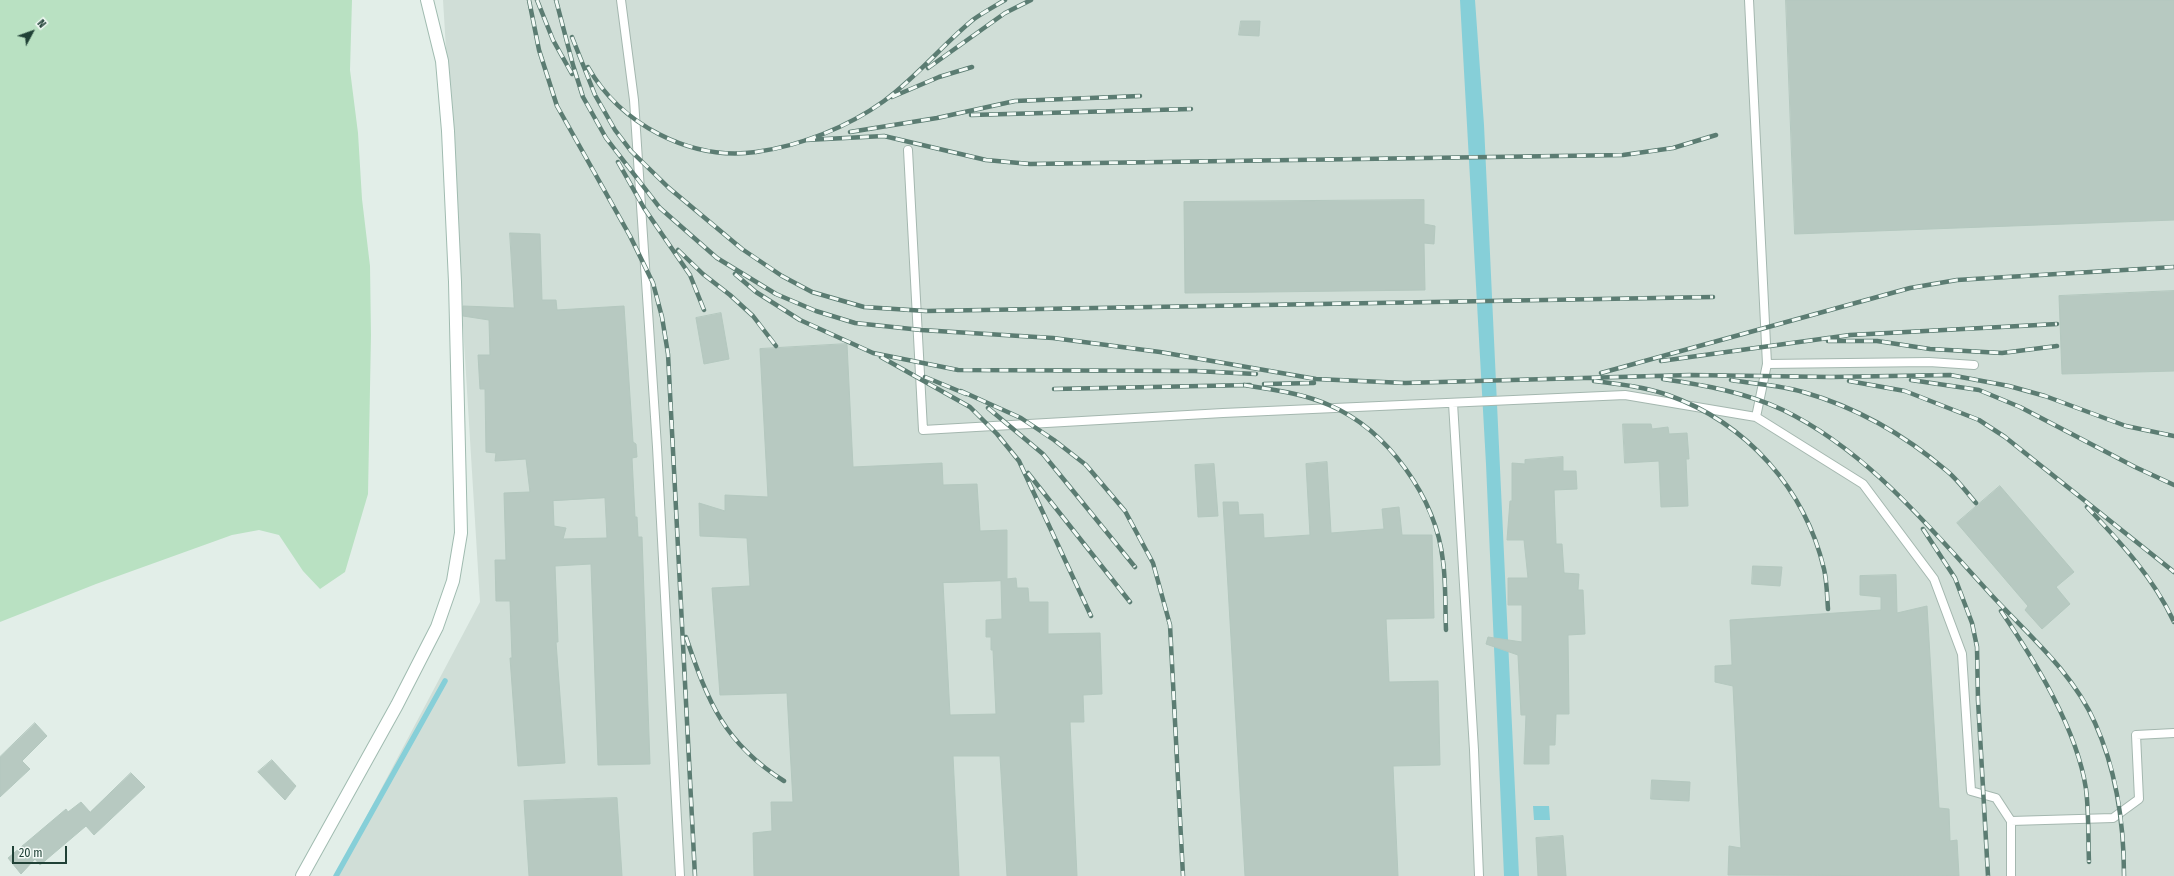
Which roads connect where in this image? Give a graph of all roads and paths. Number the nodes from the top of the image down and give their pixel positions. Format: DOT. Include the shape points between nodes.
graph roads {
  1 [pos="427,0"];
  2 [pos="621,0"];
  3 [pos="1749,0"];
  4 [pos="908,150"];
  5 [pos="1767,364"];
  6 [pos="1974,365"];
  7 [pos="1453,403"];
  8 [pos="1756,416"];
  9 [pos="2174,733"];
  10 [pos="2011,821"];
  11 [pos="302,876"];
  12 [pos="680,876"];
  13 [pos="1479,876"];
  14 [pos="2011,876"];
  1 -- 11 [label="street" via="442,61 448,124 461,533 453,581 437,626 397,705"];
  2 -- 12 [label="lane" via="635,116 657,447"];
  3 -- 5 [label="lane"];
  4 -- 7 [label="lane" via="923,430"];
  5 -- 6 [label="lane" via="1929,362"];
  5 -- 8 [label="lane"];
  7 -- 8 [label="lane" via="1626,395"];
  7 -- 13 [label="lane"];
  8 -- 10 [label="lane" via="1864,484 1934,579 1962,654 1971,791 1996,798"];
  9 -- 10 [label="lane" via="2136,735 2139,799 2113,818"];
  10 -- 14 [label="lane"];
}
